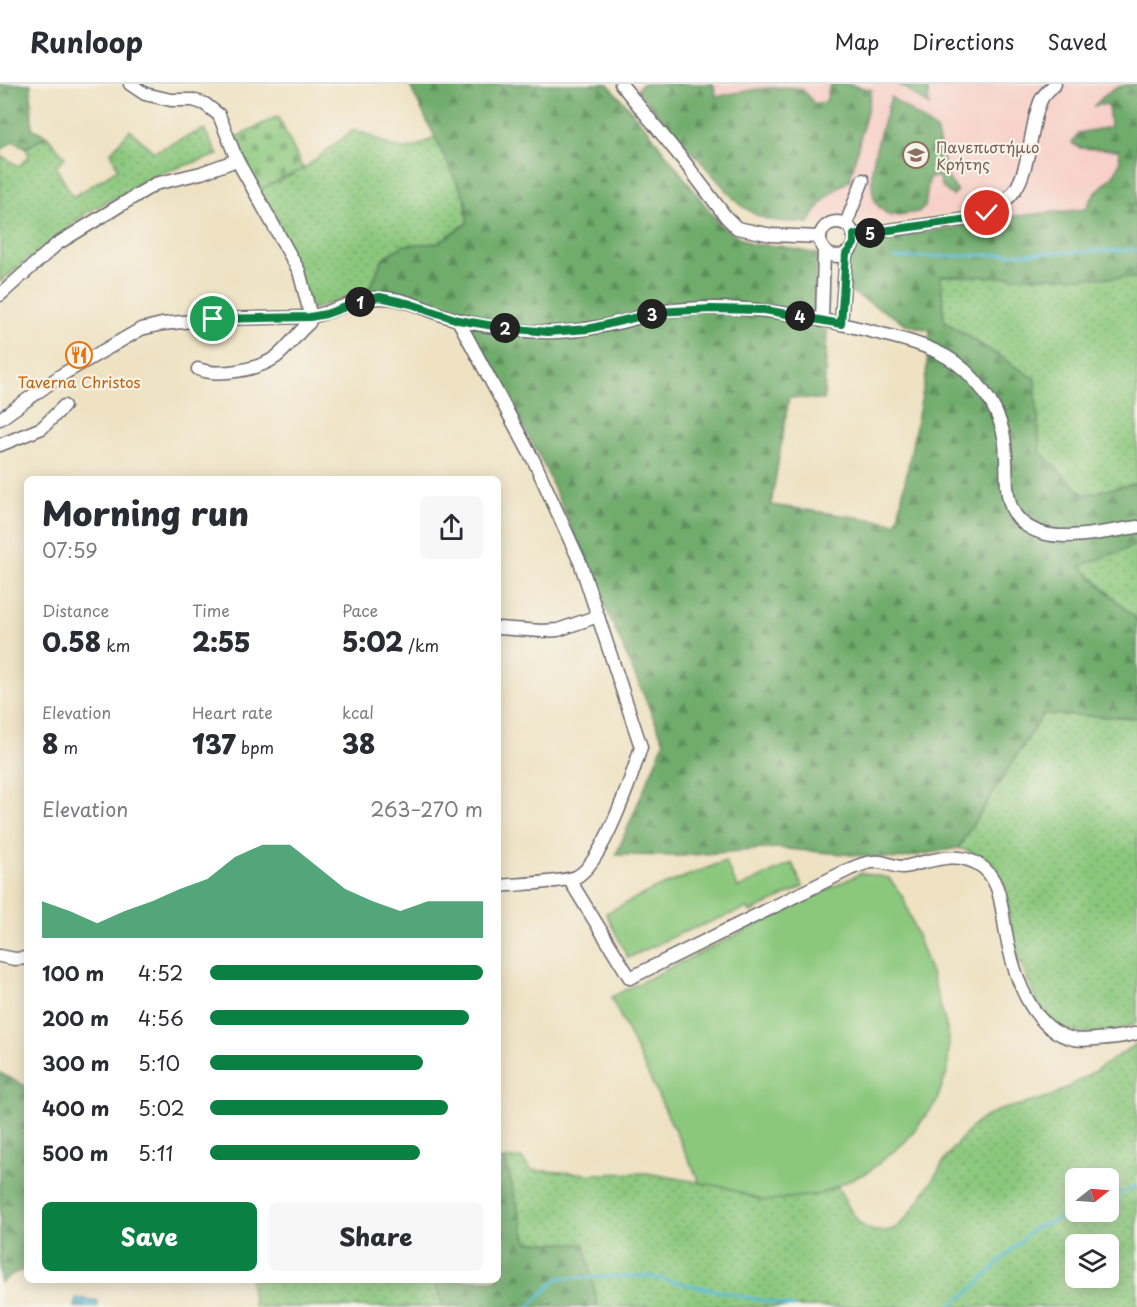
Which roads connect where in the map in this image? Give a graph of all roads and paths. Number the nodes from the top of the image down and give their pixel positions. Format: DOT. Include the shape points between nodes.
graph roads {
  1 [pos="130,84"];
  2 [pos="621,84"];
  3 [pos="1055,84"];
  4 [pos="237,160"];
  5 [pos="863,180"];
  6 [pos="846,224"];
  7 [pos="854,235"];
  8 [pos="820,237"];
  9 [pos="824,251"];
  10 [pos="846,254"];
  11 [pos="0,296"];
  12 [pos="310,317"];
  13 [pos="458,320"];
  14 [pos="822,321"];
  15 [pos="841,324"];
  16 [pos="198,369"];
  17 [pos="64,406"];
  18 [pos="0,419"];
  19 [pos="0,445"];
  20 [pos="1137,527"];
  21 [pos="598,616"];
  22 [pos="501,628"];
  23 [pos="569,879"];
  24 [pos="501,886"];
  25 [pos="0,956"];
  26 [pos="24,958"];
  27 [pos="1137,1033"];
  1 -- 4 [label="street" via="145,94 193,100 214,110"];
  2 -- 8 [label="street" via="726,218 738,228 772,235"];
  3 -- 7 [label="street" via="1042,98 1024,170 1006,202 968,219"];
  4 -- 11 [label="street" via="155,184 57,244"];
  4 -- 12 [label="street" via="299,271"];
  5 -- 6 [label="street"];
  6 -- 7 [label="street"];
  6 -- 8 [label="street" via="830,223"];
  7 -- 10 [label="street" via="854,244"];
  8 -- 9 [label="street"];
  9 -- 10 [label="street" via="837,257"];
  9 -- 14 [label="street"];
  10 -- 15 [label="street"];
  12 -- 13 [label="street" via="380,297"];
  12 -- 16 [label="street" via="309,323 276,357 264,363 220,374"];
  12 -- 18 [label="street" via="213,319 141,329 63,374"];
  13 -- 14 [label="street" via="548,332 588,329 658,312 711,309 765,310"];
  13 -- 21 [label="street" via="535,463 580,562"];
  14 -- 15 [label="street"];
  15 -- 20 [label="street" via="925,346 968,373 996,412 1004,434 1007,495 1020,521 1031,529 1066,536"];
  17 -- 19 [label="street" via="42,428"];
  21 -- 22 [label="street" via="558,630"];
  21 -- 23 [label="street" via="641,747 596,857 587,870"];
  23 -- 24 [label="street"];
  23 -- 27 [label="street" via="630,978 868,862 903,867 954,856 978,864 991,874 1017,973 1037,1015 1047,1026 1075,1040"];
  25 -- 26 [label="street"];
}
